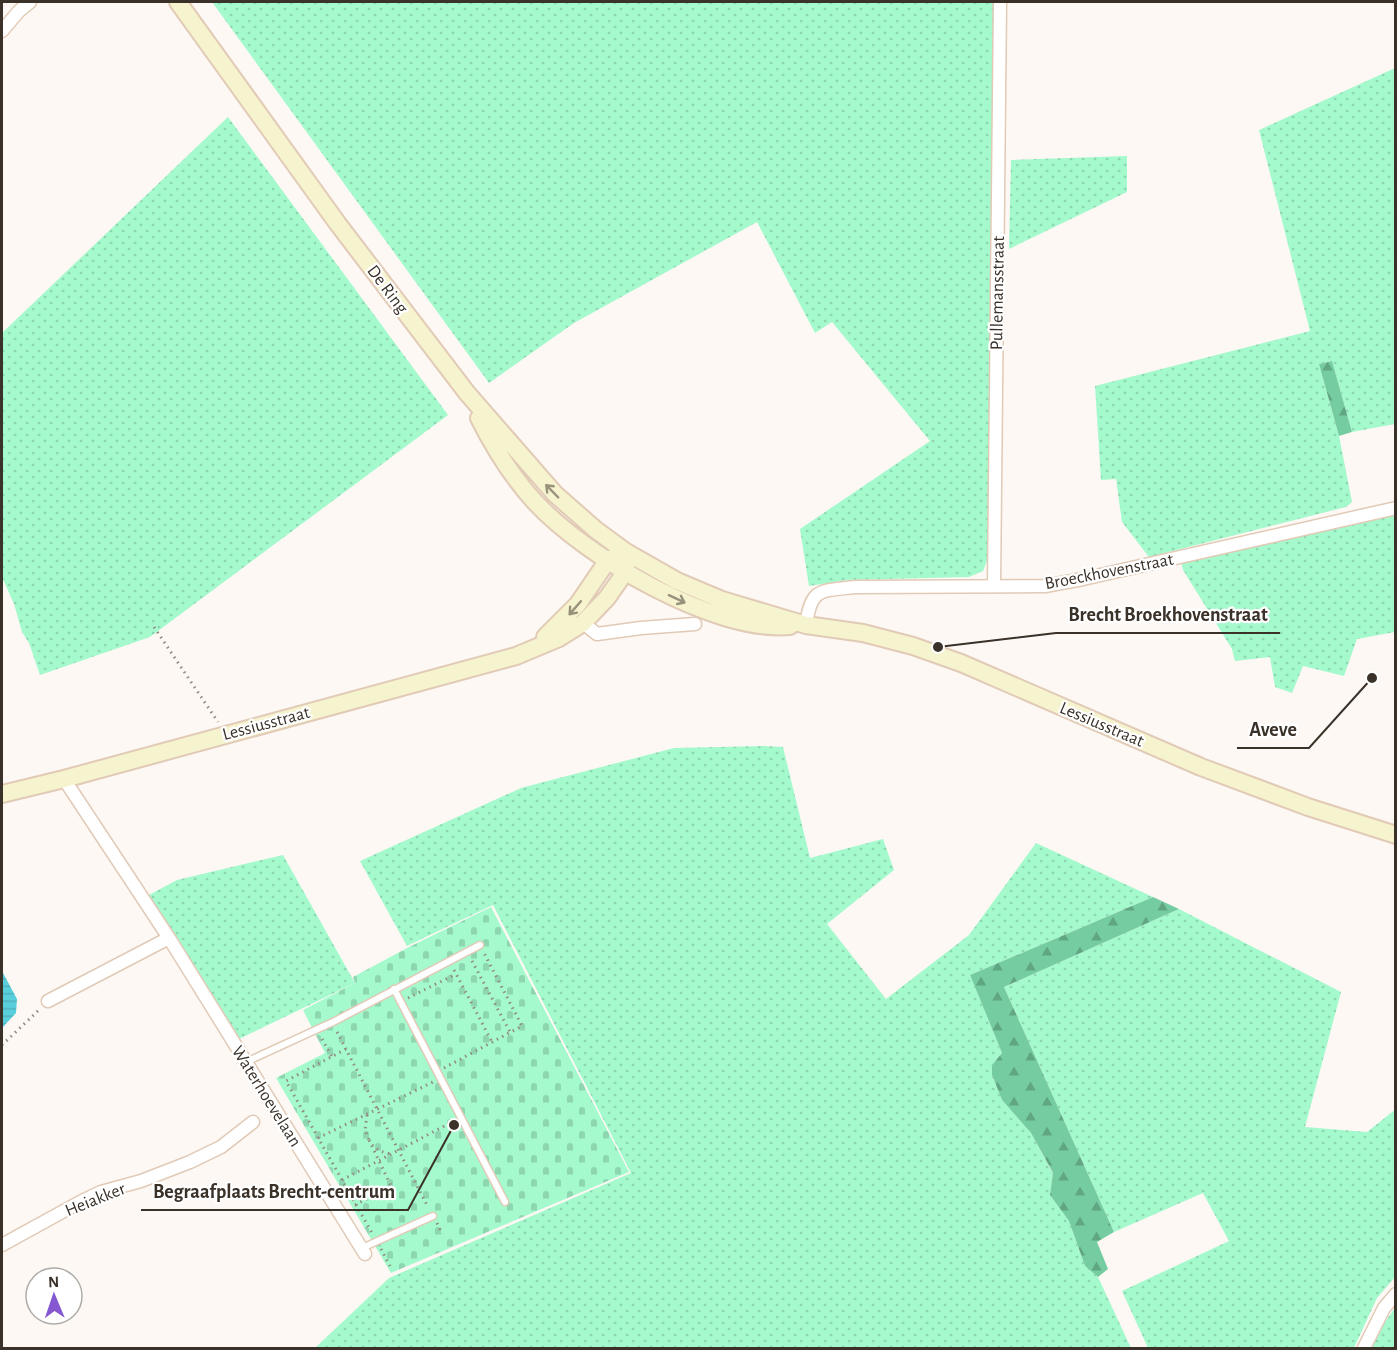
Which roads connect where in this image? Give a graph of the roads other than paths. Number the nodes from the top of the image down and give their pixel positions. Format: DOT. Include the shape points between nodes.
graph roads {
  1 [pos="30,2"];
  2 [pos="178,2"];
  3 [pos="1000,2"];
  4 [pos="2,31"];
  5 [pos="467,393"];
  6 [pos="1395,508"];
  7 [pos="626,552"];
  8 [pos="608,560"];
  9 [pos="626,571"];
  10 [pos="994,585"];
  11 [pos="583,623"];
  12 [pos="695,624"];
  13 [pos="806,625"];
  14 [pos="530,649"];
  15 [pos="64,779"];
  16 [pos="2,794"];
  17 [pos="1395,835"];
  18 [pos="169,938"];
  19 [pos="480,945"];
  20 [pos="394,989"];
  21 [pos="48,1001"];
  22 [pos="246,1062"];
  23 [pos="254,1122"];
  24 [pos="505,1202"];
  25 [pos="433,1216"];
  26 [pos="2,1245"];
  27 [pos="364,1251"];
  28 [pos="1395,1293"];
  29 [pos="1364,1348"];
  1 -- 4 [label="street"];
  2 -- 5 [label="main road, De Ring" via="338,224"];
  3 -- 10 [label="street, Pullemansstraat"];
  7 -- 5 [label="main road, De Ring, one-way" via="549,488"];
  5 -- 8 [label="main road" via="521,485 571,536"];
  6 -- 10 [label="street, Broeckhovenstraat" via="1083,579 1045,585"];
  7 -- 8 [label="main road"];
  7 -- 9 [label="main road"];
  7 -- 13 [label="main road, Lessiusstraat" via="707,595"];
  8 -- 9 [label="main road"];
  8 -- 14 [label="main road, Lessiusstraat, one-way" via="573,610"];
  9 -- 11 [label="main road, Lessiusstraat" via="608,598"];
  9 -- 13 [label="main road, Lessiusstraat, one-way" via="692,606 728,618 764,626"];
  10 -- 13 [label="street, Broeckhovenstraat" via="826,590 813,598"];
  11 -- 12 [label="street" via="597,634"];
  11 -- 14 [label="main road, Lessiusstraat"];
  13 -- 17 [label="main road, Lessiusstraat" via="863,633 913,646 1201,767"];
  14 -- 15 [label="main road, Lessiusstraat"];
  15 -- 16 [label="main road, Lessiusstraat"];
  15 -- 18 [label="street, Waterhoevelaan"];
  18 -- 21 [label="street"];
  18 -- 22 [label="street, Waterhoevelaan"];
  19 -- 20 [label="lane"];
  20 -- 22 [label="lane"];
  20 -- 24 [label="lane"];
  22 -- 27 [label="street, Waterhoevelaan"];
  23 -- 26 [label="street, Heiakker" via="221,1147 157,1176 101,1192"];
  25 -- 27 [label="lane"];
  28 -- 29 [label="street"];
}
